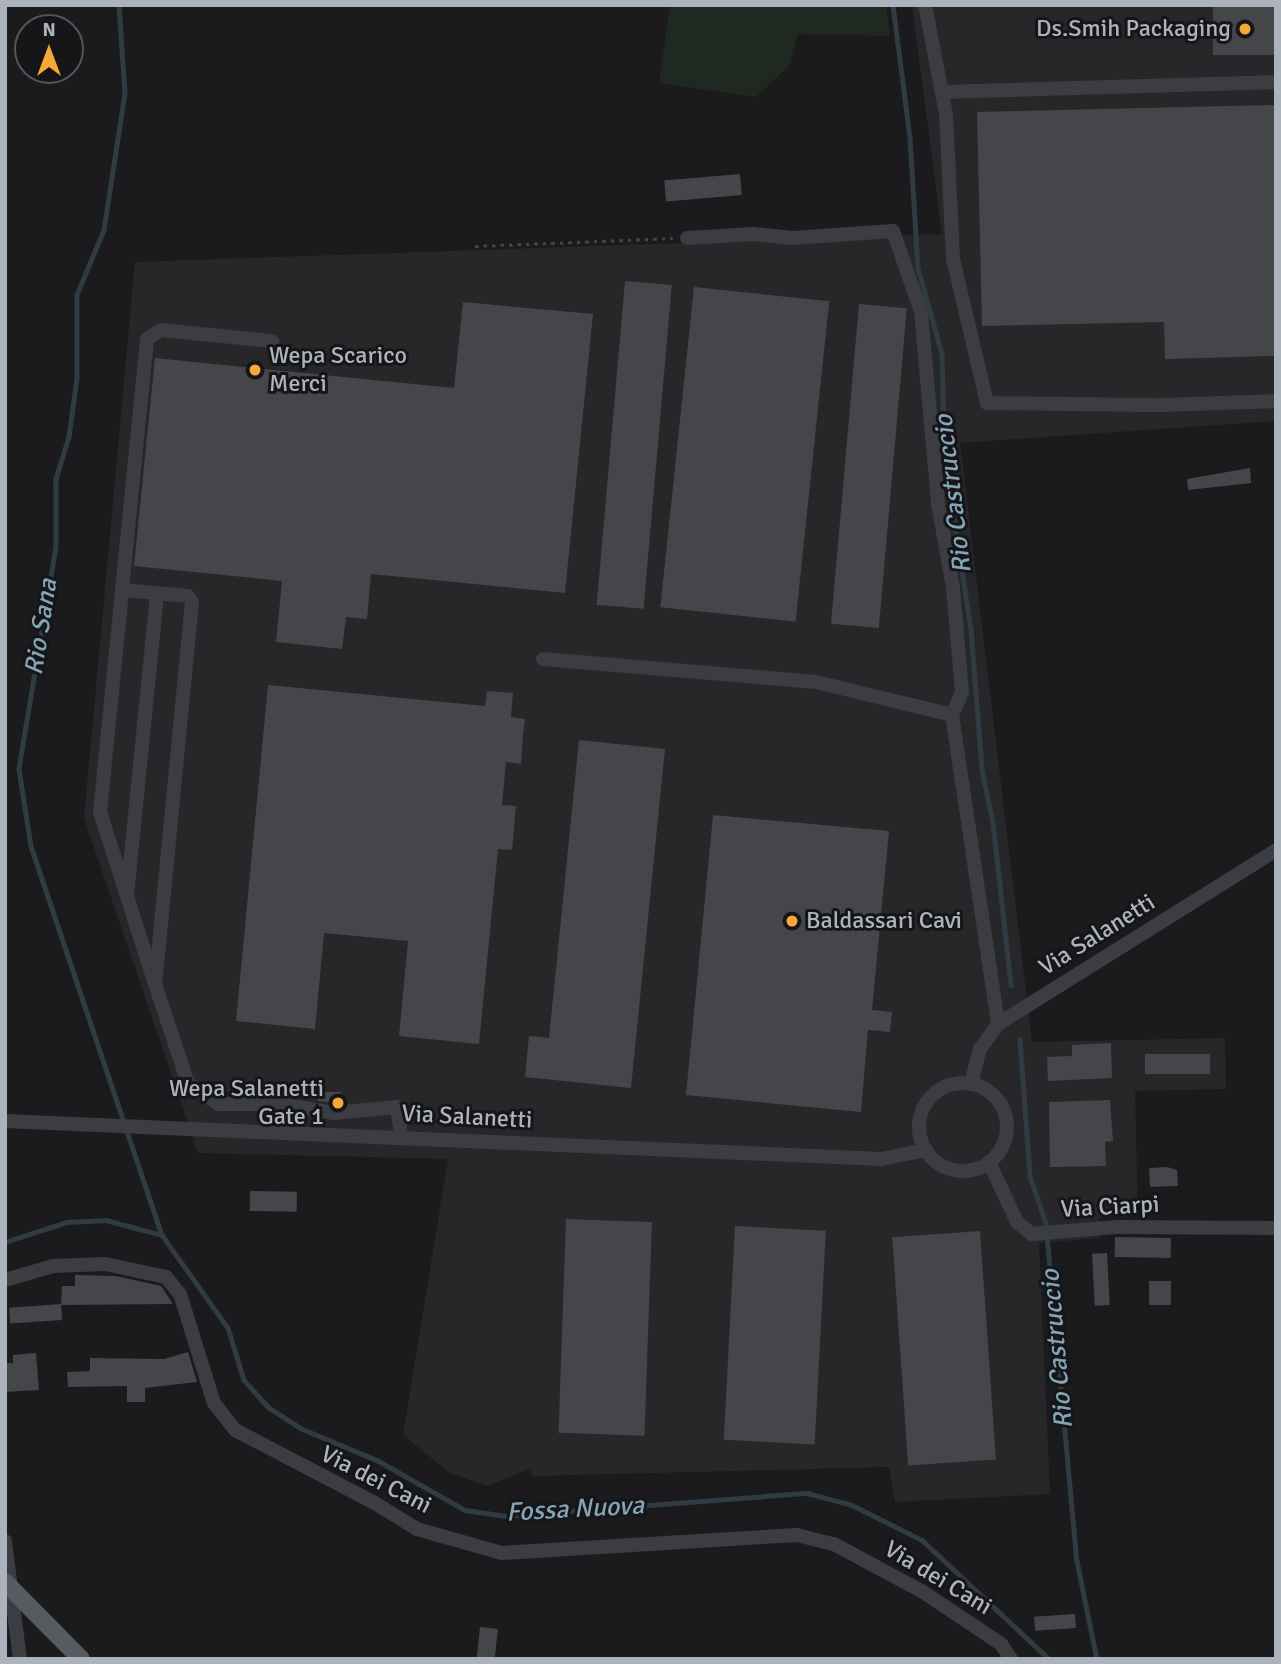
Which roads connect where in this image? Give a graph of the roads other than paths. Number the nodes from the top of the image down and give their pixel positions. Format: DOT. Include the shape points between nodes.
graph roads {
  1 [pos="925,5"];
  2 [pos="1276,82"];
  3 [pos="942,92"];
  4 [pos="687,238"];
  5 [pos="272,341"];
  6 [pos="1276,401"];
  7 [pos="122,590"];
  8 [pos="157,593"];
  9 [pos="543,659"];
  10 [pos="952,715"];
  11 [pos="1276,850"];
  12 [pos="126,900"];
  13 [pos="155,984"];
  14 [pos="998,1024"];
  15 [pos="971,1084"];
  16 [pos="5,1121"];
  17 [pos="401,1137"];
  18 [pos="926,1150"];
  19 [pos="989,1162"];
  20 [pos="1276,1228"];
  21 [pos="5,1280"];
  22 [pos="5,1541"];
  23 [pos="9,1586"];
  24 [pos="20,1659"];
  25 [pos="81,1659"];
  26 [pos="1011,1659"];
  1 -- 3 [label="street"];
  2 -- 3 [label="street"];
  3 -- 6 [label="street" via="953,259 987,403"];
  4 -- 10 [label="street" via="752,234 793,238 893,231 921,313 938,504 953,587 961,692"];
  5 -- 7 [label="street" via="161,330 147,339"];
  7 -- 8 [label="street"];
  7 -- 12 [label="street" via="100,812"];
  8 -- 12 [label="street"];
  8 -- 13 [label="street" via="188,596 192,602"];
  9 -- 10 [label="street" via="816,682"];
  10 -- 14 [label="street"];
  11 -- 14 [label="street, Via Salanetti"];
  12 -- 13 [label="street"];
  13 -- 17 [label="street" via="188,1083 198,1094 218,1104 278,1104 317,1112 397,1107"];
  14 -- 15 [label="street, Via Salanetti" via="981,1049"];
  15 -- 18 [label="street" via="943,1087 927,1102 919,1122"];
  15 -- 19 [label="street" via="996,1098 1004,1110 1005,1139"];
  16 -- 17 [label="street, Via Salanetti"];
  17 -- 18 [label="street, Via Salanetti" via="881,1159"];
  18 -- 19 [label="street" via="935,1161 962,1171"];
  19 -- 20 [label="street, Via Ciarpi" via="1017,1222 1032,1234 1117,1227"];
  21 -- 26 [label="street, Via dei Cani" via="53,1266 105,1264 166,1277 180,1294 214,1403 236,1430 416,1529 502,1553 797,1535 834,1544 923,1592 1001,1644"];
  22 -- 23 [label="street"];
  23 -- 24 [label="street"];
  23 -- 25 [label="main road"];
}
